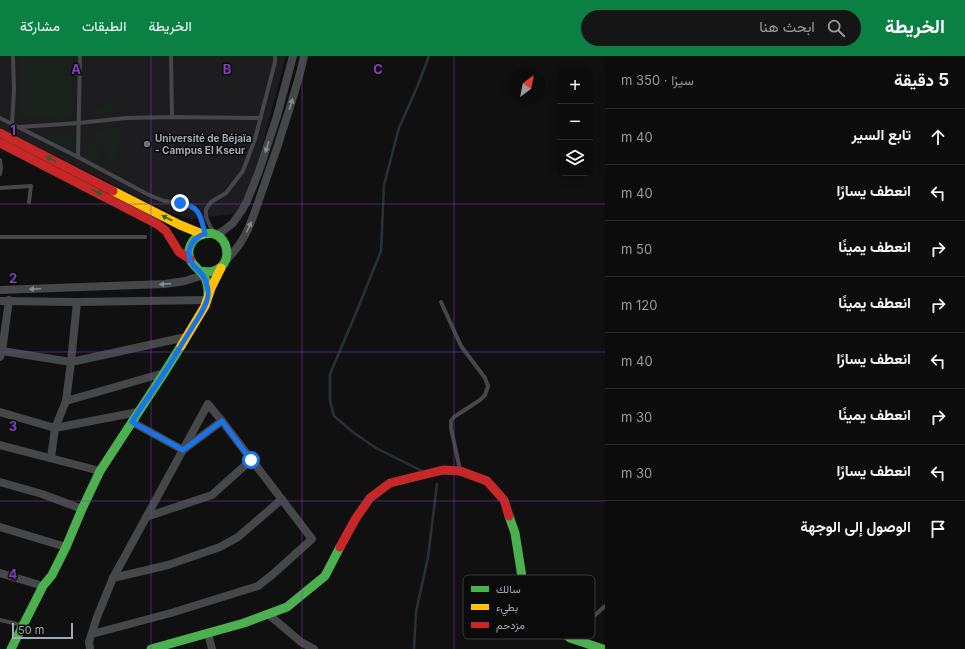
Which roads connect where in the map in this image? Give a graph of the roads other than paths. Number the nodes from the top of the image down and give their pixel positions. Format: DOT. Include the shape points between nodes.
graph roads {
  1 [pos="13,56"];
  2 [pos="80,56"];
  3 [pos="171,56"];
  4 [pos="275,56"];
  5 [pos="293,56"];
  6 [pos="304,56"];
  7 [pos="172,117"];
  8 [pos="0,118"];
  9 [pos="261,118"];
  10 [pos="79,123"];
  11 [pos="12,124"];
  12 [pos="19,127"];
  13 [pos="0,133"];
  14 [pos="0,143"];
  15 [pos="78,157"];
  16 [pos="0,160"];
  17 [pos="0,174"];
  18 [pos="0,188"];
  19 [pos="28,202"];
  20 [pos="204,234"];
  21 [pos="216,235"];
  22 [pos="0,238"];
  23 [pos="145,238"];
  24 [pos="227,258"];
  25 [pos="190,259"];
  26 [pos="221,268"];
  27 [pos="202,273"];
  28 [pos="0,290"];
  29 [pos="208,297"];
  30 [pos="9,300"];
  31 [pos="0,301"];
  32 [pos="77,302"];
  33 [pos="441,302"];
  34 [pos="186,337"];
  35 [pos="1,354"];
  36 [pos="71,362"];
  37 [pos="164,373"];
  38 [pos="66,401"];
  39 [pos="0,412"];
  40 [pos="138,412"];
  41 [pos="222,421"];
  42 [pos="132,422"];
  43 [pos="55,428"];
  44 [pos="0,445"];
  45 [pos="183,450"];
  46 [pos="51,458"];
  47 [pos="251,460"];
  48 [pos="100,471"];
  49 [pos="460,471"];
  50 [pos="0,482"];
  51 [pos="282,499"];
  52 [pos="82,509"];
  53 [pos="146,517"];
  54 [pos="0,527"];
  55 [pos="66,547"];
  56 [pos="0,574"];
  57 [pos="522,575"];
  58 [pos="113,578"];
  59 [pos="43,586"];
  60 [pos="605,606"];
  61 [pos="268,614"];
  62 [pos="595,615"];
  63 [pos="0,620"];
  64 [pos="23,626"];
  65 [pos="208,633"];
  66 [pos="92,634"];
  67 [pos="573,639"];
  68 [pos="11,649"];
  69 [pos="90,649"];
  70 [pos="151,649"];
  71 [pos="212,649"];
  72 [pos="314,649"];
  73 [pos="603,649"];
  1 -- 11 [label="lane"];
  2 -- 10 [label="lane"];
  3 -- 7 [label="lane"];
  4 -- 9 [label="lane"];
  5 -- 21 [label="street, one-way" via="277,116 248,197 233,223"];
  24 -- 6 [label="street, one-way" via="236,251 251,223 290,108"];
  7 -- 9 [label="lane"];
  7 -- 10 [label="lane"];
  8 -- 11 [label="lane"];
  9 -- 21 [label="lane" via="256,139 243,171 226,193 211,202 206,209 206,217"];
  10 -- 12 [label="lane"];
  10 -- 15 [label="lane"];
  11 -- 12 [label="lane"];
  12 -- 15 [label="lane"];
  20 -- 13 [label="street, one-way"];
  14 -- 25 [label="street, one-way" via="158,224 169,235 179,252"];
  15 -- 20 [label="lane" via="149,195 194,207 200,216"];
  16 -- 17 [label="lane"];
  18 -- 19 [label="lane" via="31,186"];
  20 -- 21 [label="street"];
  20 -- 25 [label="street" via="191,244"];
  21 -- 24 [label="street" via="225,242"];
  22 -- 23 [label="lane"];
  24 -- 26 [label="street"];
  25 -- 27 [label="street"];
  26 -- 27 [label="street"];
  26 -- 29 [label="street"];
  27 -- 28 [label="street, one-way" via="185,281 165,284"];
  27 -- 29 [label="street" via="208,288"];
  29 -- 32 [label="street"];
  29 -- 34 [label="street"];
  30 -- 31 [label="street"];
  30 -- 32 [label="street"];
  30 -- 35 [label="street"];
  32 -- 36 [label="street"];
  33 -- 49 [label="lane" via="462,346 488,386 480,400 451,421"];
  34 -- 36 [label="street"];
  34 -- 37 [label="street"];
  35 -- 36 [label="street"];
  36 -- 38 [label="street"];
  37 -- 38 [label="street"];
  37 -- 40 [label="street"];
  38 -- 43 [label="street"];
  39 -- 43 [label="street"];
  40 -- 42 [label="street"];
  40 -- 43 [label="street"];
  41 -- 45 [label="street"];
  41 -- 45 [label="street" via="208,404"];
  41 -- 47 [label="street"];
  42 -- 45 [label="street"];
  42 -- 48 [label="street"];
  43 -- 46 [label="street"];
  44 -- 46 [label="street"];
  45 -- 53 [label="street"];
  46 -- 48 [label="street"];
  47 -- 51 [label="street"];
  47 -- 53 [label="street" via="212,495"];
  48 -- 52 [label="street"];
  49 -- 57 [label="street" via="487,481 504,500 515,533"];
  49 -- 61 [label="street" via="444,470 390,483 370,498 356,518 326,576 287,607"];
  50 -- 52 [label="street"];
  51 -- 58 [label="street" via="238,537 220,547 168,565"];
  51 -- 66 [label="street" via="312,539 258,586"];
  52 -- 55 [label="street"];
  53 -- 58 [label="street"];
  54 -- 55 [label="street"];
  55 -- 59 [label="street" via="52,575"];
  56 -- 59 [label="street"];
  58 -- 66 [label="street"];
  59 -- 64 [label="street"];
  60 -- 62 [label="lane"];
  61 -- 65 [label="street"];
  61 -- 72 [label="street" via="301,642"];
  63 -- 64 [label="lane"];
  64 -- 68 [label="street"];
  65 -- 70 [label="street"];
  65 -- 71 [label="street"];
  66 -- 69 [label="street"];
  67 -- 73 [label="street"];
}
